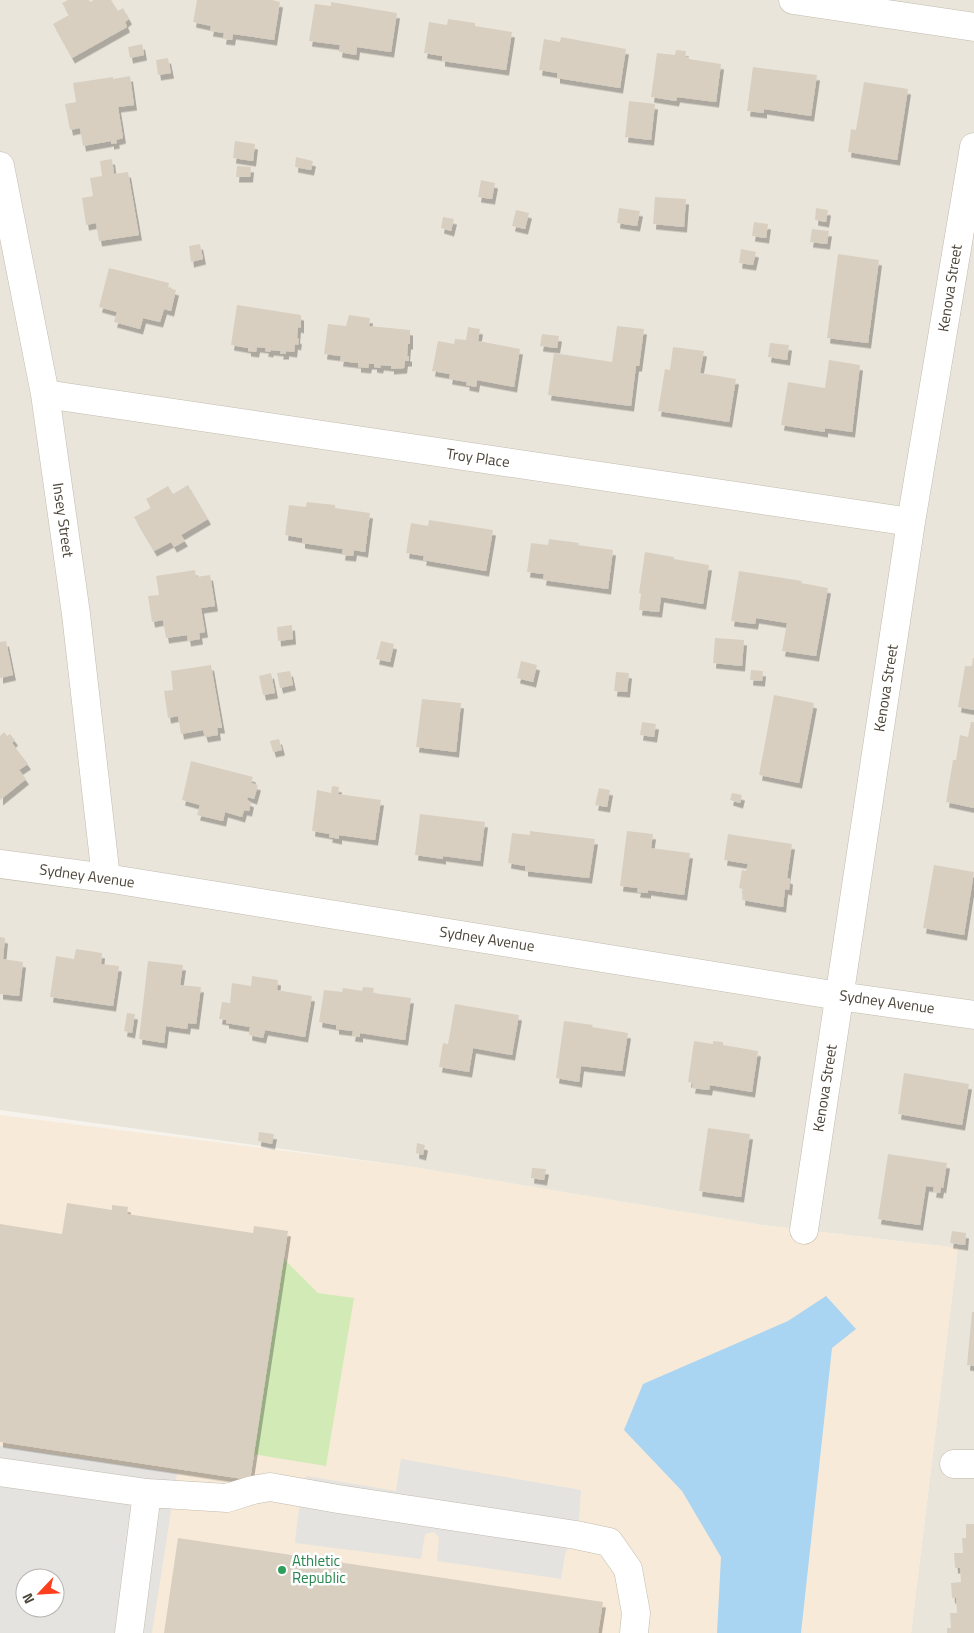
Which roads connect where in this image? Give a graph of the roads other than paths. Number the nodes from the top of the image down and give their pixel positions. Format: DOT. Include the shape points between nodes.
graph roads {
  1 [pos="793,0"];
  2 [pos="974,27"];
  3 [pos="974,147"];
  4 [pos="0,166"];
  5 [pos="45,394"];
  6 [pos="912,522"];
  7 [pos="0,864"];
  8 [pos="106,878"];
  9 [pos="839,996"];
  10 [pos="974,1015"];
  11 [pos="804,1230"];
  12 [pos="0,1472"];
  13 [pos="146,1493"];
  14 [pos="129,1633"];
  15 [pos="634,1633"];
  1 -- 2 [label="street"];
  3 -- 6 [label="street, Kenova Street"];
  4 -- 5 [label="street, Insey Street"];
  5 -- 6 [label="street, Troy Place"];
  5 -- 8 [label="street, Insey Street" via="76,614"];
  6 -- 9 [label="street, Kenova Street"];
  7 -- 8 [label="street, Sydney Avenue"];
  8 -- 9 [label="street, Sydney Avenue"];
  9 -- 10 [label="street, Sydney Avenue"];
  9 -- 11 [label="street, Kenova Street"];
  12 -- 13 [label="street"];
  13 -- 14 [label="street"];
  13 -- 15 [label="street" via="226,1498 270,1487 609,1542 628,1569 636,1613"];
}
